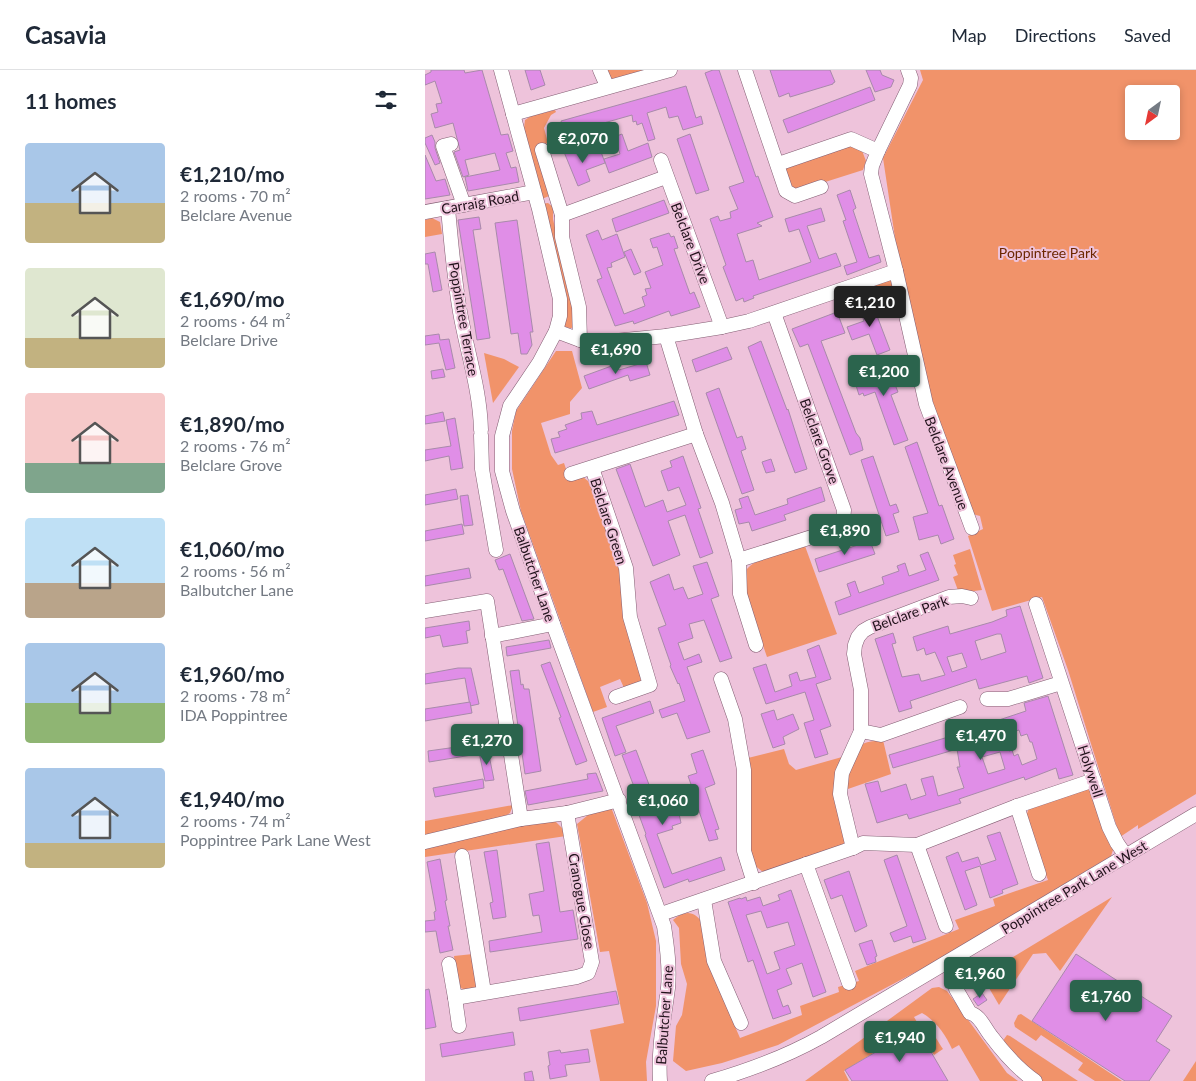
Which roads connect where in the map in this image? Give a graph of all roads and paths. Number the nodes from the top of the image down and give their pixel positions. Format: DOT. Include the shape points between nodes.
graph roads {
  1 [pos="501,70"];
  2 [pos="600,70"];
  3 [pos="745,70"];
  4 [pos="908,70"];
  5 [pos="665,71"];
  6 [pos="607,86"];
  7 [pos="513,114"];
  8 [pos="451,144"];
  9 [pos="542,150"];
  10 [pos="878,151"];
  11 [pos="661,160"];
  12 [pos="778,164"];
  13 [pos="666,177"];
  14 [pos="821,187"];
  15 [pos="534,192"];
  16 [pos="464,205"];
  17 [pos="447,208"];
  18 [pos="425,212"];
  19 [pos="562,215"];
  20 [pos="896,271"];
  21 [pos="774,312"];
  22 [pos="722,327"];
  23 [pos="556,331"];
  24 [pos="666,336"];
  25 [pos="580,340"];
  26 [pos="696,434"];
  27 [pos="591,468"];
  28 [pos="571,474"];
  29 [pos="513,511"];
  30 [pos="491,518"];
  31 [pos="972,528"];
  32 [pos="496,550"];
  33 [pos="739,560"];
  34 [pos="971,598"];
  35 [pos="1036,604"];
  36 [pos="425,611"];
  37 [pos="553,624"];
  38 [pos="492,636"];
  39 [pos="756,645"];
  40 [pos="721,679"];
  41 [pos="1061,683"];
  42 [pos="616,698"];
  43 [pos="987,698"];
  44 [pos="960,707"];
  45 [pos="861,731"];
  46 [pos="1094,780"];
  47 [pos="619,800"];
  48 [pos="1017,806"];
  49 [pos="567,813"];
  50 [pos="1196,814"];
  51 [pos="521,820"];
  52 [pos="425,842"];
  53 [pos="917,845"];
  54 [pos="853,848"];
  55 [pos="463,856"];
  56 [pos="1126,856"];
  57 [pos="806,864"];
  58 [pos="1039,874"];
  59 [pos="754,882"];
  60 [pos="704,900"];
  61 [pos="661,914"];
  62 [pos="946,926"];
  63 [pos="449,964"];
  64 [pos="945,964"];
  65 [pos="849,983"];
  66 [pos="484,992"];
  67 [pos="455,998"];
  68 [pos="741,1023"];
  69 [pos="459,1026"];
  70 [pos="660,1081"];
  71 [pos="712,1081"];
  72 [pos="1035,1081"];
  1 -- 7 [label="street, Balbutcher Lane"];
  2 -- 6 [label="street"];
  3 -- 12 [label="street"];
  4 -- 10 [label="street, Belclare Avenue" via="911,81"];
  5 -- 6 [label="street"];
  6 -- 7 [label="street"];
  7 -- 15 [label="street, Balbutcher Lane"];
  8 -- 16 [label="street" via="443,146"];
  9 -- 19 [label="street"];
  10 -- 12 [label="street" via="851,139"];
  10 -- 20 [label="street, Belclare Avenue" via="871,174"];
  11 -- 13 [label="street, Belclare Drive"];
  12 -- 14 [label="street" via="786,191 795,196"];
  13 -- 19 [label="street"];
  13 -- 22 [label="street, Belclare Drive"];
  15 -- 16 [label="street, Carraig Road"];
  15 -- 23 [label="street, Balbutcher Lane" via="560,299"];
  16 -- 17 [label="street, Carraig Road"];
  17 -- 18 [label="street, Carraig Road"];
  17 -- 30 [label="street, Poppintree Terrace" via="460,313 480,406 482,468"];
  19 -- 25 [label="street" via="565,252 579,307"];
  20 -- 21 [label="street"];
  20 -- 31 [label="street, Belclare Avenue" via="928,427"];
  21 -- 22 [label="street"];
  21 -- 33 [label="street, Belclare Grove" via="845,510 837,529"];
  22 -- 24 [label="street"];
  23 -- 25 [label="street"];
  23 -- 29 [label="street, Balbutcher Lane" via="510,406 502,436 502,471"];
  24 -- 25 [label="street" via="604,342"];
  24 -- 26 [label="street"];
  26 -- 27 [label="street, Belclare Green"];
  26 -- 33 [label="street"];
  27 -- 28 [label="street, Belclare Green"];
  27 -- 42 [label="street, Belclare Green" via="625,568 630,617 650,685"];
  29 -- 30 [label="street"];
  29 -- 37 [label="street, Balbutcher Lane"];
  30 -- 32 [label="street, Poppintree Terrace"];
  33 -- 39 [label="street" via="740,594"];
  34 -- 45 [label="street, Belclare Park" via="949,597 863,630 854,654 861,690"];
  35 -- 41 [label="street, Holywell"];
  36 -- 38 [label="street" via="487,601"];
  37 -- 38 [label="street"];
  37 -- 47 [label="street, Balbutcher Lane"];
  38 -- 51 [label="street"];
  40 -- 59 [label="street" via="735,719 744,770 744,851"];
  41 -- 43 [label="street" via="1008,699"];
  41 -- 46 [label="street, Holywell"];
  44 -- 45 [label="street" via="881,734"];
  45 -- 54 [label="street, Belclare Park" via="842,773 840,794"];
  46 -- 48 [label="street"];
  46 -- 56 [label="street, Holywell" via="1109,827"];
  47 -- 49 [label="street"];
  47 -- 61 [label="street, Balbutcher Lane"];
  48 -- 53 [label="street"];
  48 -- 58 [label="street"];
  49 -- 51 [label="street"];
  49 -- 66 [label="street, Cranogue Close" via="592,962 588,973"];
  50 -- 56 [label="street, Poppintree Park Lane West"];
  51 -- 52 [label="street"];
  53 -- 54 [label="street" via="863,843"];
  53 -- 62 [label="street"];
  54 -- 57 [label="street"];
  55 -- 66 [label="street"];
  56 -- 64 [label="street, Poppintree Park Lane West"];
  57 -- 59 [label="street"];
  57 -- 65 [label="street"];
  59 -- 60 [label="street"];
  60 -- 61 [label="street"];
  60 -- 68 [label="street" via="714,960"];
  61 -- 70 [label="street, Balbutcher Lane" via="668,988 662,1025"];
  63 -- 67 [label="street"];
  64 -- 71 [label="street, Poppintree Park Lane West" via="799,1049"];
  64 -- 72 [label="street" via="971,1013"];
  66 -- 67 [label="street, Cranogue Close"];
  67 -- 69 [label="street"];
}
